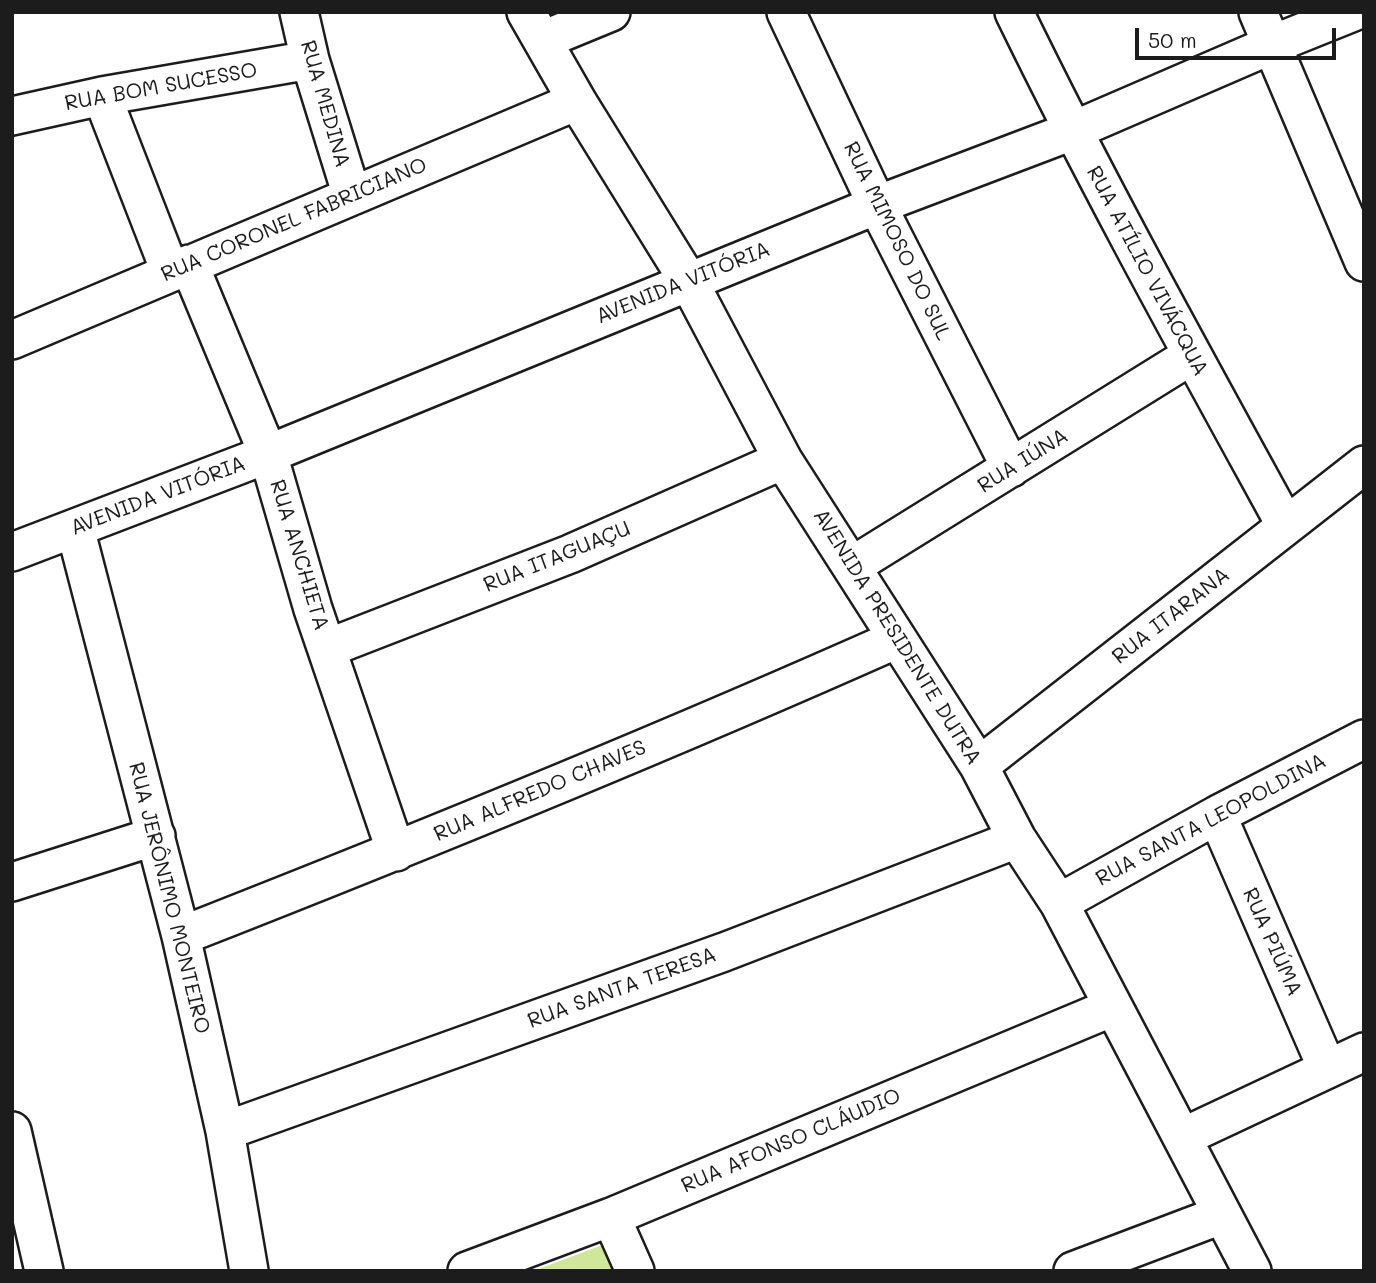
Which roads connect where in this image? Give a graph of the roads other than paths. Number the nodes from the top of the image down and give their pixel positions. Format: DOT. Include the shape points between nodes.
graph roads {
  1 [pos="299,12"];
  2 [pos="611,12"];
  3 [pos="786,12"];
  4 [pos="1014,12"];
  5 [pos="1353,12"];
  6 [pos="535,26"];
  7 [pos="1265,28"];
  8 [pos="310,60"];
  9 [pos="102,96"];
  10 [pos="577,101"];
  11 [pos="12,116"];
  12 [pos="1072,131"];
  13 [pos="352,196"];
  14 [pos="877,205"];
  15 [pos="1364,262"];
  16 [pos="180,268"];
  17 [pos="689,282"];
  18 [pos="12,340"];
  19 [pos="1192,355"];
  20 [pos="268,454"];
  21 [pos="783,460"];
  22 [pos="1364,465"];
  23 [pos="1011,468"];
  24 [pos="1286,526"];
  25 [pos="75,528"];
  26 [pos="12,552"];
  27 [pos="852,566"];
  28 [pos="897,639"];
  29 [pos="328,648"];
  30 [pos="1364,739"];
  31 [pos="979,766"];
  32 [pos="1217,816"];
  33 [pos="156,836"];
  34 [pos="1017,839"];
  35 [pos="396,852"];
  36 [pos="12,882"];
  37 [pos="1059,902"];
  38 [pos="181,936"];
  39 [pos="1113,1007"];
  40 [pos="1363,1056"];
  41 [pos="1327,1068"];
  42 [pos="12,1131"];
  43 [pos="225,1132"];
  44 [pos="1183,1137"];
  45 [pos="1221,1215"];
  46 [pos="611,1217"];
  47 [pos="23,1229"];
  48 [pos="44,1271"];
  49 [pos="249,1271"];
  50 [pos="467,1271"];
  51 [pos="635,1271"];
  52 [pos="1073,1271"];
  53 [pos="1252,1271"];
  1 -- 8 [label="street, RUA MEDINA"];
  2 -- 6 [label="street"];
  3 -- 14 [label="street, RUA MIMOSO DO SUL"];
  4 -- 12 [label="street, RUA ATÍLIO VIVÁCQUA"];
  5 -- 7 [label="street, AVENIDA VITÓRIA"];
  6 -- 10 [label="street, AVENIDA PRESIDENTE DUTRA"];
  7 -- 12 [label="street, AVENIDA VITÓRIA"];
  7 -- 15 [label="street"];
  8 -- 9 [label="street, RUA BOM SUCESSO"];
  8 -- 13 [label="street, RUA MEDINA"];
  9 -- 11 [label="street, RUA BOM SUCESSO"];
  9 -- 16 [label="street, RUA ANCHIETA"];
  10 -- 13 [label="street, RUA CORONEL FABRICIANO"];
  10 -- 17 [label="street, AVENIDA PRESIDENTE DUTRA"];
  12 -- 14 [label="street, AVENIDA VITÓRIA"];
  12 -- 19 [label="street, RUA ATÍLIO VIVÁCQUA"];
  13 -- 16 [label="street, RUA CORONEL FABRICIANO"];
  14 -- 17 [label="street, AVENIDA VITÓRIA"];
  14 -- 23 [label="street, RUA MIMOSO DO SUL"];
  16 -- 18 [label="street, RUA CORONEL FABRICIANO"];
  16 -- 20 [label="street, RUA ANCHIETA"];
  17 -- 20 [label="street, AVENIDA VITÓRIA"];
  17 -- 21 [label="street, AVENIDA PRESIDENTE DUTRA"];
  19 -- 23 [label="street, RUA IÚNA"];
  19 -- 24 [label="street, RUA ATÍLIO VIVÁCQUA"];
  20 -- 25 [label="street, AVENIDA VITÓRIA"];
  20 -- 29 [label="street, RUA ANCHIETA"];
  21 -- 27 [label="street, AVENIDA PRESIDENTE DUTRA"];
  21 -- 29 [label="street, RUA ITAGUAÇU" via="570,554"];
  22 -- 24 [label="street, RUA ITARANA"];
  23 -- 27 [label="street, RUA IÚNA"];
  24 -- 31 [label="street, RUA ITARANA"];
  25 -- 26 [label="street, AVENIDA VITÓRIA"];
  25 -- 33 [label="street, RUA JERÔNIMO MONTEIRO"];
  27 -- 28 [label="street, AVENIDA PRESIDENTE DUTRA"];
  28 -- 31 [label="street, AVENIDA PRESIDENTE DUTRA"];
  28 -- 35 [label="street, RUA ALFREDO CHAVES"];
  29 -- 35 [label="street, RUA ANCHIETA"];
  30 -- 32 [label="street, RUA SANTA LEOPOLDINA"];
  31 -- 34 [label="street, AVENIDA PRESIDENTE DUTRA"];
  32 -- 37 [label="street, RUA SANTA LEOPOLDINA"];
  32 -- 41 [label="street, RUA PIÚMA"];
  33 -- 36 [label="street"];
  33 -- 38 [label="street, RUA JERÔNIMO MONTEIRO"];
  34 -- 37 [label="street, AVENIDA PRESIDENTE DUTRA"];
  34 -- 43 [label="street, RUA SANTA TERESA" via="724,952"];
  35 -- 38 [label="street, RUA ALFREDO CHAVES"];
  37 -- 39 [label="street, AVENIDA PRESIDENTE DUTRA"];
  38 -- 43 [label="street, RUA JERÔNIMO MONTEIRO"];
  39 -- 44 [label="street, AVENIDA PRESIDENTE DUTRA"];
  39 -- 46 [label="street, RUA AFONSO CLÁUDIO"];
  40 -- 41 [label="street"];
  41 -- 44 [label="street"];
  42 -- 47 [label="street"];
  43 -- 49 [label="street, RUA JERÔNIMO MONTEIRO"];
  44 -- 45 [label="street, AVENIDA PRESIDENTE DUTRA"];
  45 -- 52 [label="street"];
  45 -- 53 [label="street, AVENIDA PRESIDENTE DUTRA"];
  46 -- 50 [label="street, RUA AFONSO CLÁUDIO"];
  46 -- 51 [label="street"];
  47 -- 48 [label="street"];
}
